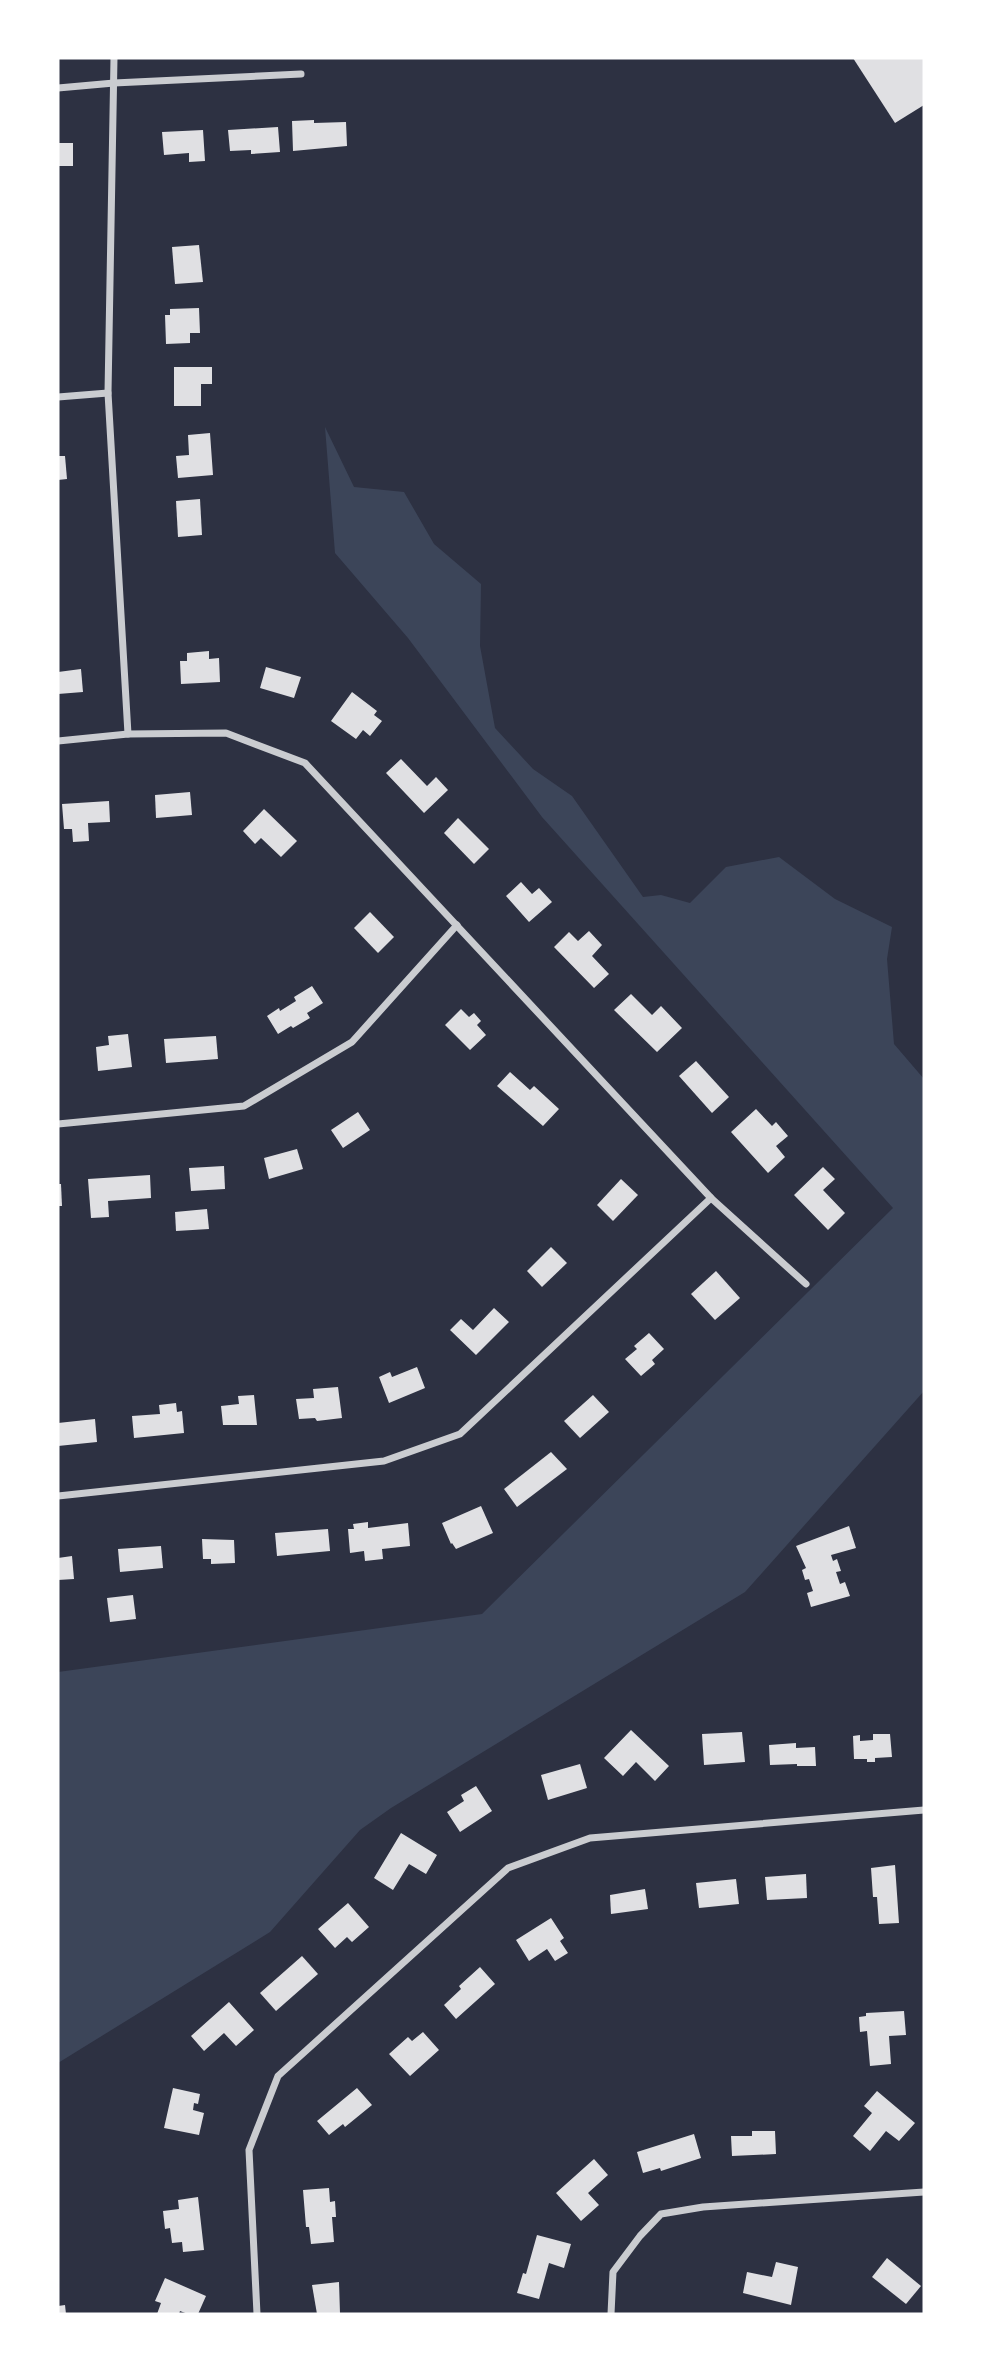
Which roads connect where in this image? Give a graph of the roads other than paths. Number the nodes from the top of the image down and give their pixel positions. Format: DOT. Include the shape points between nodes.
graph roads {
  1 [pos="114,58"];
  2 [pos="300,74"];
  3 [pos="114,83"];
  4 [pos="58,88"];
  5 [pos="108,393"];
  6 [pos="58,397"];
  7 [pos="128,734"];
  8 [pos="58,741"];
  9 [pos="457,925"];
  10 [pos="58,1124"];
  11 [pos="711,1198"];
  12 [pos="806,1284"];
  13 [pos="58,1496"];
  14 [pos="924,1810"];
  15 [pos="924,2192"];
  16 [pos="257,2314"];
  17 [pos="611,2314"];
  1 -- 3 [label="street"];
  2 -- 3 [label="street"];
  3 -- 4 [label="street"];
  3 -- 5 [label="street"];
  5 -- 6 [label="street"];
  5 -- 7 [label="street"];
  7 -- 8 [label="street"];
  7 -- 9 [label="street" via="226,733 305,763"];
  9 -- 10 [label="street" via="352,1042 244,1107"];
  9 -- 11 [label="street"];
  11 -- 12 [label="street"];
  11 -- 13 [label="street" via="460,1434 384,1461"];
  14 -- 16 [label="street" via="590,1838 508,1868 278,2076 249,2150"];
  15 -- 17 [label="street" via="661,2214 613,2272"];
}
